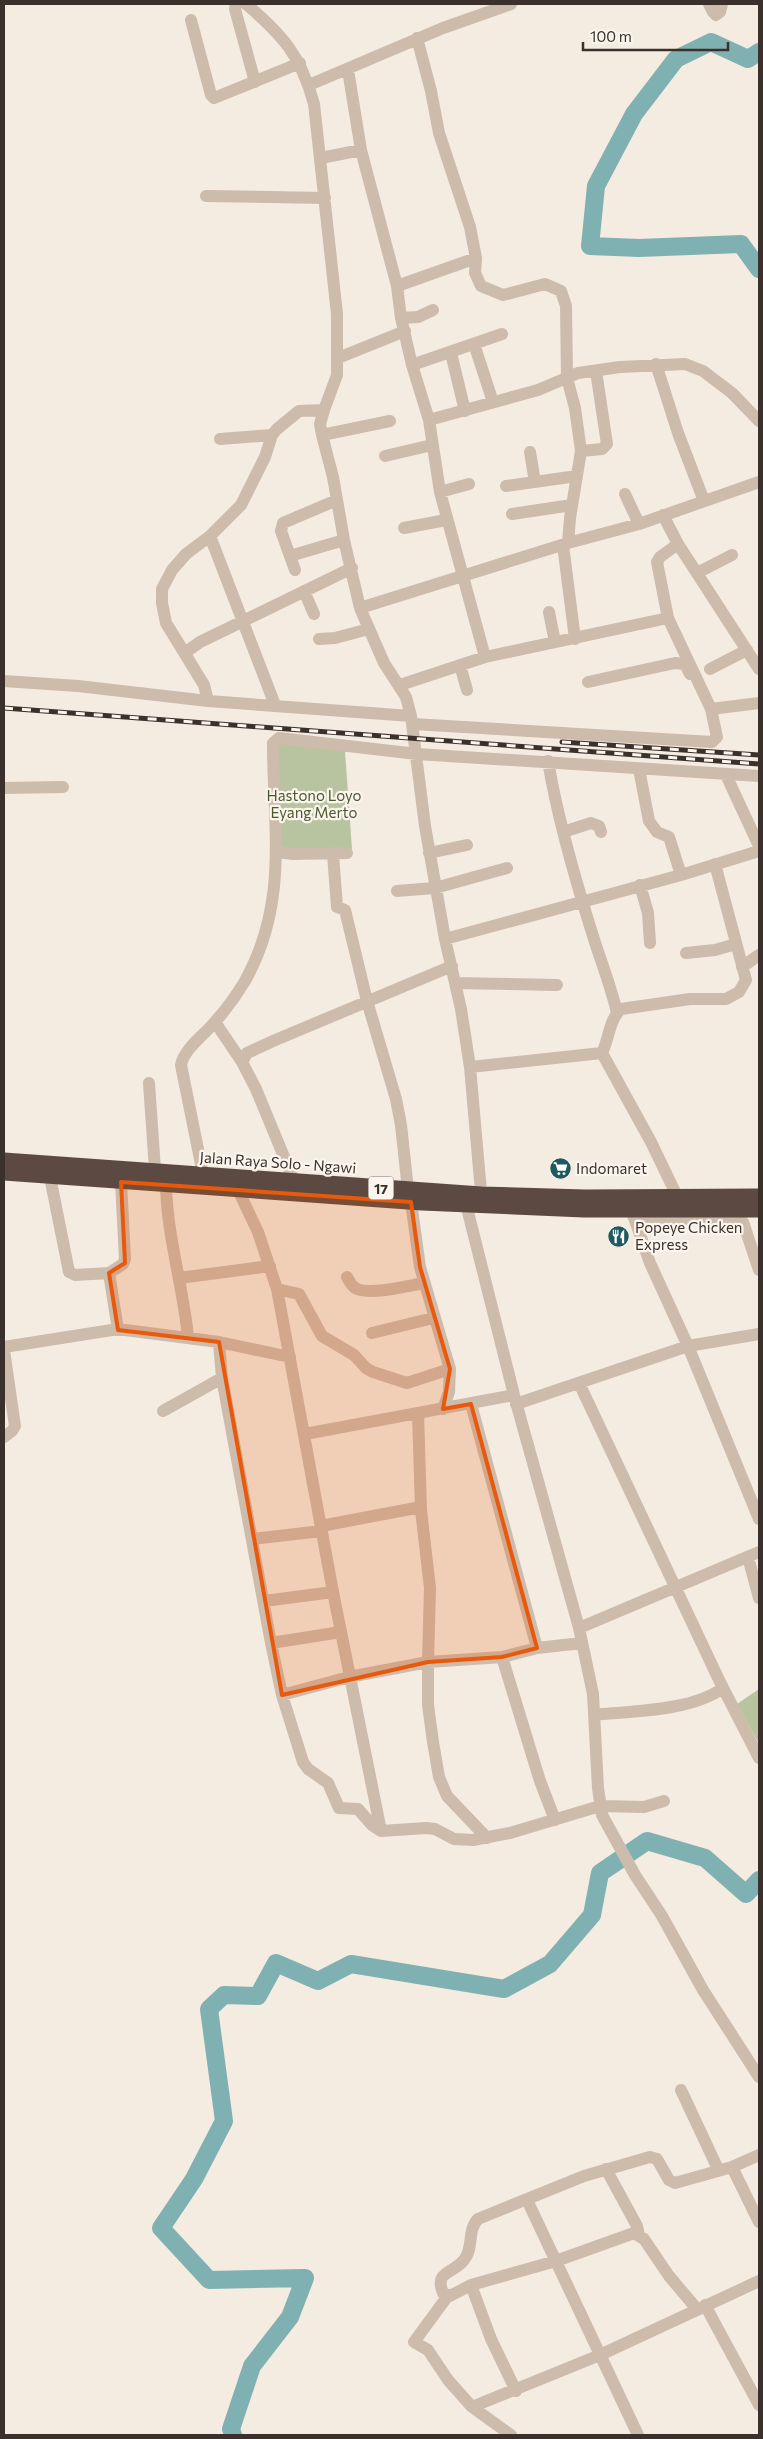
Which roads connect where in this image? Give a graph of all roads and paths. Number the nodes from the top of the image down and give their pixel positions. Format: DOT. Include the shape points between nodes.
graph roads {
  1 [pos="236,4"];
  2 [pos="246,4"];
  3 [pos="511,4"];
  4 [pos="708,4"];
  5 [pos="722,4"];
  6 [pos="191,20"];
  7 [pos="417,38"];
  8 [pos="300,63"];
  9 [pos="348,70"];
  10 [pos="255,82"];
  11 [pos="309,85"];
  12 [pos="361,150"];
  13 [pos="321,158"];
  14 [pos="206,196"];
  15 [pos="325,198"];
  16 [pos="476,258"];
  17 [pos="397,286"];
  18 [pos="433,310"];
  19 [pos="401,318"];
  20 [pos="405,331"];
  21 [pos="502,334"];
  22 [pos="474,344"];
  23 [pos="451,353"];
  24 [pos="338,358"];
  25 [pos="656,364"];
  26 [pos="412,365"];
  27 [pos="596,371"];
  28 [pos="567,377"];
  29 [pos="493,402"];
  30 [pos="324,410"];
  31 [pos="465,411"];
  32 [pos="390,420"];
  33 [pos="429,420"];
  34 [pos="759,421"];
  35 [pos="272,435"];
  36 [pos="322,436"];
  37 [pos="220,439"];
  38 [pos="432,445"];
  39 [pos="581,451"];
  40 [pos="530,452"];
  41 [pos="385,456"];
  42 [pos="577,476"];
  43 [pos="535,482"];
  44 [pos="759,482"];
  45 [pos="469,484"];
  46 [pos="506,486"];
  47 [pos="440,492"];
  48 [pos="625,494"];
  49 [pos="337,500"];
  50 [pos="704,501"];
  51 [pos="572,505"];
  52 [pos="512,514"];
  53 [pos="663,516"];
  54 [pos="446,520"];
  55 [pos="639,524"];
  56 [pos="404,528"];
  57 [pos="210,536"];
  58 [pos="344,540"];
  59 [pos="566,544"];
  60 [pos="678,544"];
  61 [pos="732,555"];
  62 [pos="290,556"];
  63 [pos="352,568"];
  64 [pos="295,570"];
  65 [pos="697,573"];
  66 [pos="464,576"];
  67 [pos="304,591"];
  68 [pos="360,608"];
  69 [pos="549,612"];
  70 [pos="314,614"];
  71 [pos="668,618"];
  72 [pos="244,621"];
  73 [pos="369,629"];
  74 [pos="319,639"];
  75 [pos="575,639"];
  76 [pos="555,642"];
  77 [pos="747,650"];
  78 [pos="186,652"];
  79 [pos="485,657"];
  80 [pos="460,665"];
  81 [pos="710,669"];
  82 [pos="759,669"];
  83 [pos="4,682"];
  84 [pos="588,682"];
  85 [pos="400,685"];
  86 [pos="466,690"];
  87 [pos="208,701"];
  88 [pos="759,703"];
  89 [pos="275,705"];
  90 [pos="710,706"];
  91 [pos="412,720"];
  92 [pos="417,754"];
  93 [pos="548,761"];
  94 [pos="639,769"];
  95 [pos="726,775"];
  96 [pos="759,776"];
  97 [pos="63,787"];
  98 [pos="4,788"];
  99 [pos="563,832"];
  100 [pos="601,832"];
  101 [pos="756,832"];
  102 [pos="467,845"];
  103 [pos="759,846"];
  104 [pos="759,851"];
  105 [pos="278,852"];
  106 [pos="347,853"];
  107 [pos="429,853"];
  108 [pos="333,854"];
  109 [pos="715,864"];
  110 [pos="507,868"];
  111 [pos="681,875"];
  112 [pos="640,885"];
  113 [pos="435,888"];
  114 [pos="397,891"];
  115 [pos="582,900"];
  116 [pos="445,939"];
  117 [pos="650,943"];
  118 [pos="736,944"];
  119 [pos="686,953"];
  120 [pos="759,955"];
  121 [pos="452,966"];
  122 [pos="742,967"];
  123 [pos="455,983"];
  124 [pos="557,985"];
  125 [pos="367,1001"];
  126 [pos="617,1013"];
  127 [pos="214,1022"];
  128 [pos="602,1053"];
  129 [pos="242,1062"];
  130 [pos="470,1067"];
  131 [pos="149,1083"];
  132 [pos="4,1160"];
  133 [pos="155,1170"];
  134 [pos="4,1173"];
  135 [pos="203,1174"];
  136 [pos="50,1176"];
  137 [pos="294,1181"];
  138 [pos="121,1182"];
  139 [pos="166,1185"];
  140 [pos="238,1190"];
  141 [pos="409,1196"];
  142 [pos="676,1196"];
  143 [pos="759,1196"];
  144 [pos="464,1199"];
  145 [pos="482,1200"];
  146 [pos="759,1210"];
  147 [pos="632,1213"];
  148 [pos="270,1266"];
  149 [pos="759,1270"];
  150 [pos="109,1273"];
  151 [pos="347,1277"];
  152 [pos="180,1278"];
  153 [pos="424,1283"];
  154 [pos="277,1289"];
  155 [pos="433,1318"];
  156 [pos="118,1330"];
  157 [pos="372,1333"];
  158 [pos="759,1334"];
  159 [pos="188,1337"];
  160 [pos="219,1342"];
  161 [pos="688,1346"];
  162 [pos="4,1349"];
  163 [pos="290,1357"];
  164 [pos="450,1369"];
  165 [pos="222,1378"];
  166 [pos="579,1383"];
  167 [pos="515,1400"];
  168 [pos="471,1404"];
  169 [pos="443,1409"];
  170 [pos="163,1411"];
  171 [pos="418,1413"];
  172 [pos="305,1434"];
  173 [pos="5,1435"];
  174 [pos="421,1507"];
  175 [pos="759,1519"];
  176 [pos="322,1528"];
  177 [pos="252,1539"];
  178 [pos="754,1554"];
  179 [pos="676,1587"];
  180 [pos="333,1592"];
  181 [pos="759,1598"];
  182 [pos="264,1601"];
  183 [pos="579,1628"];
  184 [pos="341,1632"];
  185 [pos="271,1643"];
  186 [pos="582,1643"];
  187 [pos="537,1648"];
  188 [pos="502,1657"];
  189 [pos="428,1662"];
  190 [pos="349,1677"];
  191 [pos="723,1688"];
  192 [pos="282,1695"];
  193 [pos="594,1715"];
  194 [pos="759,1758"];
  195 [pos="664,1801"];
  196 [pos="600,1806"];
  197 [pos="555,1820"];
  198 [pos="381,1831"];
  199 [pos="487,1838"];
  200 [pos="759,2077"];
  201 [pos="681,2090"];
  202 [pos="759,2156"];
  203 [pos="732,2166"];
  204 [pos="606,2169"];
  205 [pos="718,2169"];
  206 [pos="526,2200"];
  207 [pos="759,2222"];
  208 [pos="639,2234"];
  209 [pos="556,2261"];
  210 [pos="759,2281"];
  211 [pos="471,2285"];
  212 [pos="447,2296"];
  213 [pos="701,2307"];
  214 [pos="600,2355"];
  215 [pos="516,2391"];
  216 [pos="759,2405"];
  217 [pos="472,2407"];
  218 [pos="511,2435"];
  219 [pos="638,2435"];
  1 -- 10 [label="street"];
  2 -- 8 [label="street" via="281,37"];
  3 -- 7 [label="street"];
  4 -- 5 [label="street" via="716,14"];
  6 -- 10 [label="street" via="214,98"];
  7 -- 9 [label="street"];
  7 -- 16 [label="street" via="439,133 470,226"];
  8 -- 10 [label="street"];
  8 -- 11 [label="street"];
  9 -- 11 [label="street"];
  9 -- 12 [label="street"];
  11 -- 13 [label="street"];
  12 -- 13 [label="street"];
  12 -- 17 [label="street"];
  13 -- 15 [label="street"];
  14 -- 15 [label="street"];
  15 -- 24 [label="street" via="338,314"];
  16 -- 17 [label="street"];
  16 -- 28 [label="street" via="475,273 481,286 491,292 503,295 545,284 561,292 566,314"];
  17 -- 19 [label="street"];
  18 -- 19 [label="street" via="418,317"];
  19 -- 20 [label="street"];
  20 -- 24 [label="street"];
  20 -- 26 [label="street"];
  21 -- 22 [label="street"];
  22 -- 23 [label="street"];
  22 -- 29 [label="street"];
  23 -- 26 [label="street"];
  23 -- 31 [label="street"];
  24 -- 30 [label="street" via="337,375"];
  25 -- 27 [label="street"];
  25 -- 34 [label="street" via="685,364 703,371 732,393"];
  25 -- 50 [label="street"];
  26 -- 33 [label="street"];
  27 -- 28 [label="street"];
  27 -- 39 [label="street" via="607,444 602,449"];
  28 -- 29 [label="street" via="538,390"];
  28 -- 39 [label="street" via="576,408"];
  29 -- 31 [label="street"];
  30 -- 35 [label="street" via="299,411"];
  30 -- 36 [label="street" via="320,424"];
  31 -- 33 [label="street"];
  32 -- 36 [label="street"];
  33 -- 38 [label="street"];
  35 -- 37 [label="street"];
  35 -- 57 [label="street" via="265,458 241,505"];
  36 -- 49 [label="street"];
  38 -- 41 [label="street"];
  38 -- 47 [label="street"];
  39 -- 42 [label="street"];
  40 -- 43 [label="street"];
  42 -- 43 [label="street"];
  42 -- 51 [label="street"];
  43 -- 46 [label="street"];
  44 -- 50 [label="street"];
  45 -- 47 [label="street"];
  47 -- 54 [label="street"];
  48 -- 55 [label="street"];
  49 -- 58 [label="street"];
  49 -- 62 [label="street" via="283,523 281,531"];
  50 -- 53 [label="street"];
  51 -- 52 [label="street"];
  51 -- 59 [label="street"];
  53 -- 55 [label="street"];
  53 -- 60 [label="street"];
  54 -- 56 [label="street"];
  54 -- 66 [label="street"];
  55 -- 59 [label="street"];
  57 -- 72 [label="street"];
  57 -- 78 [label="street" via="186,554 162,589 166,623"];
  58 -- 62 [label="street"];
  58 -- 63 [label="street"];
  59 -- 66 [label="street"];
  59 -- 75 [label="street"];
  60 -- 65 [label="street"];
  60 -- 71 [label="street" via="657,562"];
  61 -- 65 [label="street"];
  62 -- 64 [label="street"];
  63 -- 67 [label="street"];
  63 -- 68 [label="street"];
  65 -- 77 [label="street"];
  66 -- 68 [label="street"];
  66 -- 79 [label="street"];
  67 -- 70 [label="street"];
  67 -- 72 [label="street"];
  68 -- 73 [label="street"];
  69 -- 76 [label="street"];
  71 -- 75 [label="street"];
  71 -- 90 [label="street"];
  72 -- 78 [label="street"];
  72 -- 89 [label="street"];
  73 -- 74 [label="street"];
  73 -- 85 [label="street" via="384,663"];
  75 -- 76 [label="street"];
  76 -- 79 [label="street"];
  77 -- 81 [label="street"];
  77 -- 82 [label="street"];
  78 -- 87 [label="street" via="204,685"];
  79 -- 80 [label="street"];
  80 -- 85 [label="street"];
  80 -- 86 [label="street"];
  83 -- 87 [label="street" via="78,686"];
  84 -- 90 [label="street" via="682,663 687,667 700,701"];
  85 -- 91 [label="street"];
  87 -- 89 [label="street"];
  88 -- 90 [label="street"];
  89 -- 91 [label="street"];
  90 -- 91 [label="street" via="717,737 712,742"];
  91 -- 92 [label="street"];
  92 -- 93 [label="street"];
  92 -- 105 [label="street" via="275,740 273,779"];
  92 -- 107 [label="street"];
  93 -- 94 [label="street"];
  93 -- 99 [label="street"];
  94 -- 95 [label="street"];
  94 -- 111 [label="street" via="649,820 658,832 669,837"];
  95 -- 96 [label="street"];
  95 -- 101 [label="street"];
  97 -- 98 [label="street"];
  99 -- 100 [label="street" via="591,823 599,826"];
  99 -- 115 [label="street"];
  101 -- 103 [label="street"];
  102 -- 107 [label="street"];
  104 -- 109 [label="street"];
  105 -- 108 [label="street"];
  105 -- 127 [label="street" via="276,885 260,947 245,982"];
  106 -- 108 [label="street"];
  107 -- 113 [label="street"];
  108 -- 125 [label="street" via="337,906 346,910"];
  109 -- 111 [label="street"];
  109 -- 118 [label="street"];
  110 -- 113 [label="street"];
  111 -- 112 [label="street"];
  112 -- 115 [label="street"];
  112 -- 117 [label="street" via="648,913"];
  113 -- 114 [label="street"];
  113 -- 116 [label="street"];
  115 -- 116 [label="street"];
  115 -- 126 [label="street"];
  116 -- 121 [label="street"];
  118 -- 119 [label="street"];
  118 -- 122 [label="street"];
  120 -- 122 [label="street"];
  121 -- 123 [label="street"];
  121 -- 125 [label="street"];
  122 -- 126 [label="street" via="746,980 744,987 726,999 690,999 642,1005"];
  123 -- 124 [label="street"];
  123 -- 130 [label="street"];
  125 -- 129 [label="street" via="252,1050"];
  125 -- 141 [label="street" via="396,1099"];
  126 -- 128 [label="street"];
  127 -- 129 [label="street"];
  127 -- 135 [label="street" via="188,1051 181,1065"];
  128 -- 130 [label="street"];
  128 -- 142 [label="street" via="651,1142"];
  129 -- 137 [label="street"];
  130 -- 145 [label="street"];
  131 -- 133 [label="street"];
  132 -- 133 [label="highway, Jalan Raya Solo - Ngawi / 17"];
  133 -- 135 [label="highway, Jalan Raya Solo - Ngawi / 17"];
  134 -- 136 [label="highway, Jalan Raya Solo - Ngawi / 17"];
  135 -- 137 [label="highway, Jalan Raya Solo - Ngawi / 17"];
  136 -- 138 [label="highway, Jalan Raya Solo - Ngawi / 17"];
  136 -- 150 [label="street" via="69,1272 75,1275"];
  137 -- 141 [label="highway, Jalan Raya Solo - Ngawi / 17"];
  138 -- 139 [label="highway, Jalan Raya Solo - Ngawi / 17"];
  138 -- 150 [label="street" via="125,1259"];
  139 -- 140 [label="highway, Jalan Raya Solo - Ngawi / 17"];
  139 -- 152 [label="street"];
  140 -- 141 [label="highway, Jalan Raya Solo - Ngawi / 17"];
  140 -- 148 [label="street"];
  141 -- 144 [label="highway, Jalan Raya Solo - Ngawi / 17"];
  141 -- 153 [label="street"];
  142 -- 143 [label="highway, Jalan Raya Solo - Ngawi / 17"];
  142 -- 145 [label="highway, Jalan Raya Solo - Ngawi / 17"];
  144 -- 145 [label="highway, Jalan Raya Solo - Ngawi / 17"];
  144 -- 167 [label="street"];
  145 -- 147 [label="highway, Jalan Raya Solo - Ngawi / 17"];
  146 -- 147 [label="highway, Jalan Raya Solo - Ngawi / 17"];
  147 -- 149 [label="street" via="743,1222"];
  147 -- 161 [label="street" via="653,1270"];
  148 -- 152 [label="street"];
  148 -- 154 [label="street"];
  150 -- 156 [label="street"];
  151 -- 153 [label="street" via="352,1286 368,1290"];
  152 -- 159 [label="street"];
  153 -- 155 [label="street"];
  154 -- 163 [label="street"];
  154 -- 164 [label="street" via="299,1294 322,1336 354,1355 373,1372 407,1383"];
  155 -- 157 [label="street"];
  155 -- 164 [label="street"];
  156 -- 159 [label="street"];
  156 -- 162 [label="street"];
  158 -- 161 [label="street"];
  159 -- 160 [label="street"];
  160 -- 163 [label="street"];
  160 -- 165 [label="street"];
  161 -- 166 [label="street"];
  161 -- 175 [label="street"];
  162 -- 173 [label="street" via="15,1426"];
  163 -- 172 [label="street"];
  164 -- 169 [label="street" via="450,1387"];
  165 -- 170 [label="street"];
  165 -- 177 [label="street"];
  166 -- 167 [label="street"];
  166 -- 179 [label="street"];
  167 -- 168 [label="street"];
  167 -- 183 [label="street"];
  168 -- 169 [label="street"];
  168 -- 187 [label="street"];
  169 -- 171 [label="street"];
  171 -- 172 [label="street"];
  171 -- 174 [label="street"];
  172 -- 176 [label="street"];
  174 -- 176 [label="street"];
  174 -- 189 [label="street" via="430,1588"];
  176 -- 177 [label="street"];
  176 -- 180 [label="street"];
  177 -- 182 [label="street"];
  178 -- 179 [label="street"];
  178 -- 181 [label="street"];
  179 -- 183 [label="street"];
  179 -- 191 [label="street"];
  180 -- 182 [label="street"];
  180 -- 184 [label="street"];
  182 -- 185 [label="street"];
  183 -- 186 [label="street"];
  184 -- 185 [label="street"];
  184 -- 190 [label="street"];
  185 -- 192 [label="street"];
  186 -- 187 [label="street"];
  186 -- 193 [label="street" via="591,1680"];
  187 -- 188 [label="street"];
  188 -- 189 [label="street"];
  188 -- 197 [label="street"];
  189 -- 190 [label="street"];
  189 -- 199 [label="street" via="428,1705 443,1790"];
  190 -- 192 [label="street"];
  190 -- 198 [label="street"];
  191 -- 193 [label="street" via="707,1697 670,1706"];
  191 -- 194 [label="street"];
  192 -- 198 [label="street" via="305,1765 328,1783 339,1808 358,1809 372,1826"];
  193 -- 196 [label="street"];
  195 -- 196 [label="street" via="644,1807"];
  196 -- 197 [label="street"];
  196 -- 200 [label="street" via="605,1823 629,1864"];
  197 -- 199 [label="street"];
  198 -- 199 [label="street" via="426,1828 462,1840"];
  201 -- 205 [label="street"];
  202 -- 203 [label="street"];
  203 -- 205 [label="street"];
  203 -- 207 [label="street"];
  204 -- 205 [label="street" via="654,2157 669,2180 675,2183"];
  204 -- 206 [label="street"];
  204 -- 208 [label="street"];
  206 -- 209 [label="street"];
  206 -- 212 [label="street" via="474,2223 466,2256 440,2280"];
  208 -- 209 [label="street" via="627,2234"];
  208 -- 213 [label="street"];
  209 -- 211 [label="street"];
  209 -- 214 [label="street"];
  210 -- 213 [label="street"];
  211 -- 212 [label="street"];
  211 -- 215 [label="street" via="491,2339"];
  212 -- 217 [label="street" via="414,2342 428,2350"];
  213 -- 214 [label="street"];
  213 -- 216 [label="street"];
  214 -- 215 [label="street"];
  214 -- 219 [label="street"];
  215 -- 217 [label="street"];
  217 -- 218 [label="street"];
}
